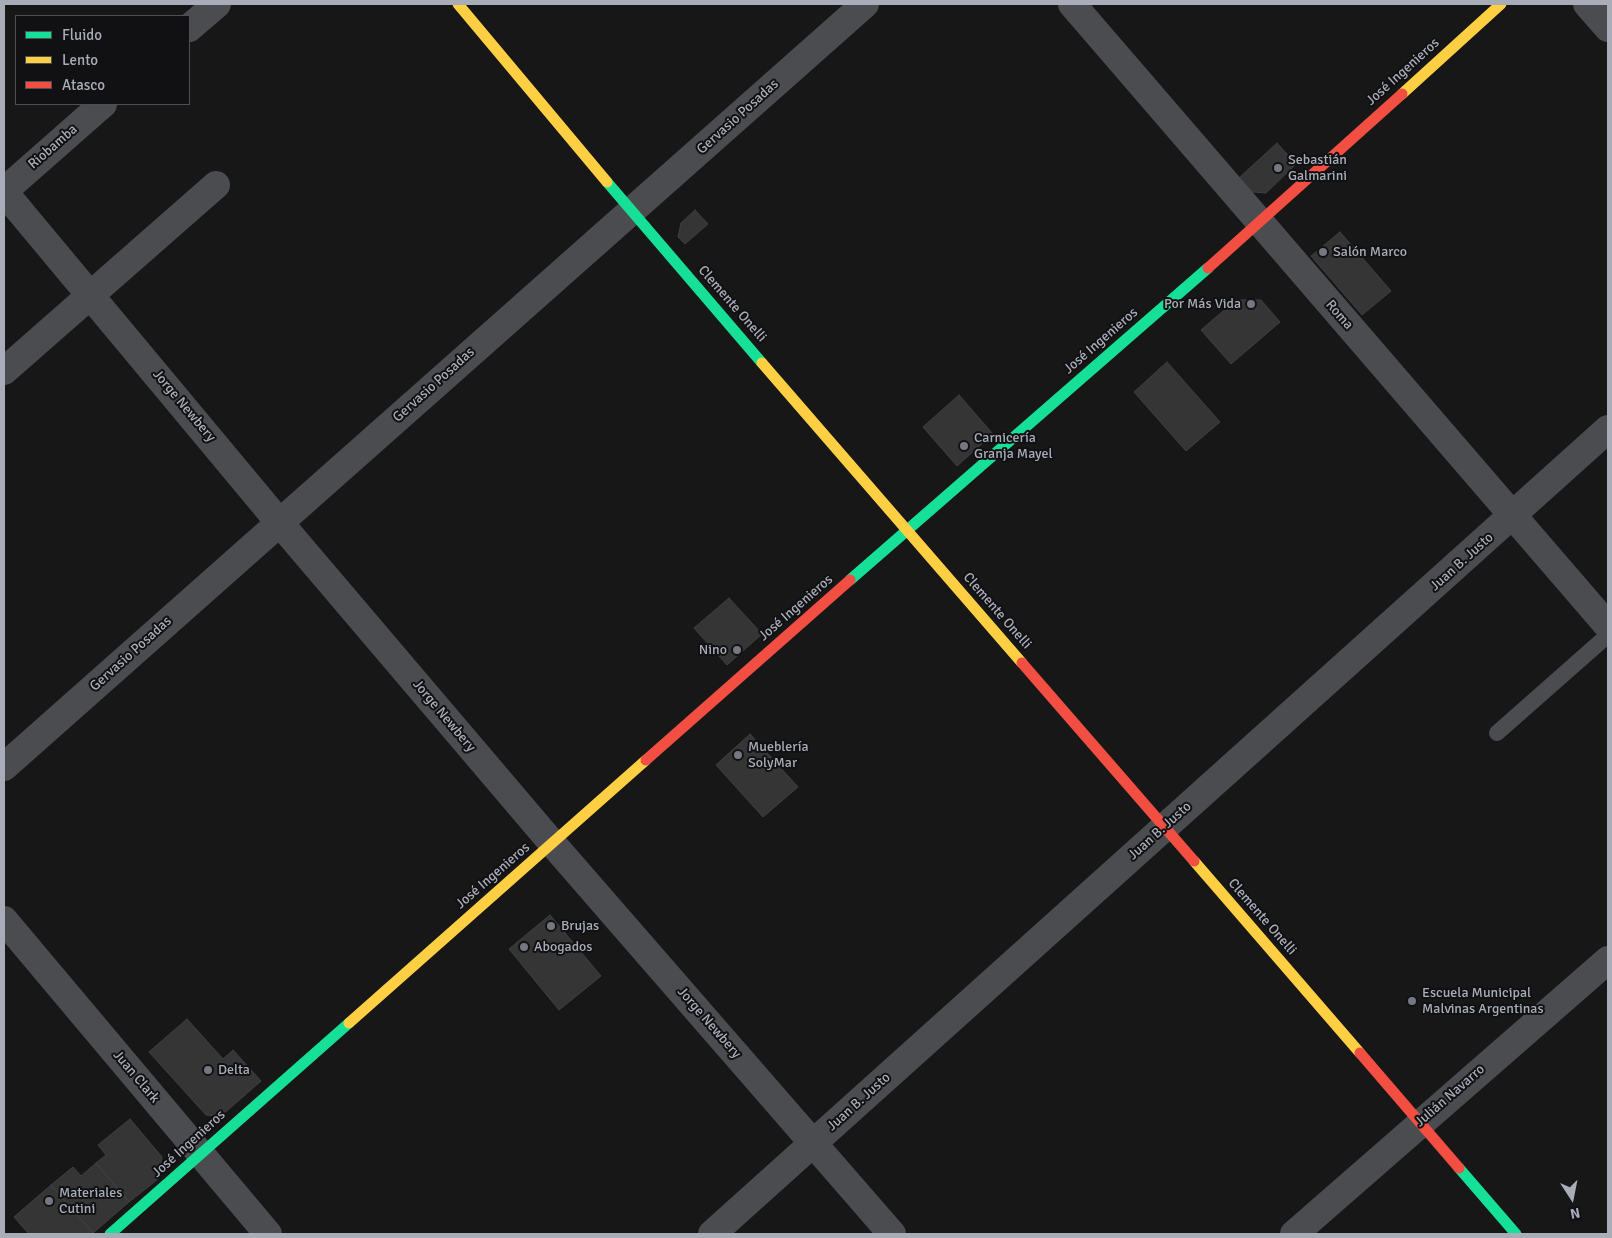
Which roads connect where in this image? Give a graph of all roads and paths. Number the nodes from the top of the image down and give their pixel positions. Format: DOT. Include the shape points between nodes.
graph roads {
  1 [pos="217,4"];
  2 [pos="458,4"];
  3 [pos="865,4"];
  4 [pos="1072,4"];
  5 [pos="1501,4"];
  6 [pos="1587,4"];
  7 [pos="190,27"];
  8 [pos="1608,28"];
  9 [pos="102,105"];
  10 [pos="216,185"];
  11 [pos="4,191"];
  12 [pos="631,211"];
  13 [pos="1260,223"];
  14 [pos="90,294"];
  15 [pos="4,371"];
  16 [pos="1608,429"];
  17 [pos="1512,517"];
  18 [pos="279,522"];
  19 [pos="907,530"];
  20 [pos="1608,626"];
  21 [pos="1608,636"];
  22 [pos="1497,733"];
  23 [pos="4,766"];
  24 [pos="1164,827"];
  25 [pos="552,844"];
  26 [pos="4,920"];
  27 [pos="1608,960"];
  28 [pos="1420,1123"];
  29 [pos="814,1143"];
  30 [pos="200,1154"];
  31 [pos="110,1234"];
  32 [pos="268,1234"];
  33 [pos="712,1234"];
  34 [pos="892,1234"];
  35 [pos="1294,1234"];
  36 [pos="1516,1234"];
  1 -- 7 [label="street"];
  2 -- 12 [label="street, Clemente Onelli"];
  3 -- 12 [label="street, Gervasio Posadas"];
  4 -- 13 [label="street, Roma"];
  5 -- 13 [label="street, José Ingenieros"];
  6 -- 8 [label="street"];
  9 -- 11 [label="street, Riobamba"];
  10 -- 14 [label="street"];
  11 -- 14 [label="street, Jorge Newbery"];
  12 -- 18 [label="street, Gervasio Posadas"];
  12 -- 19 [label="street, Clemente Onelli"];
  13 -- 17 [label="street, Roma"];
  13 -- 19 [label="street, José Ingenieros"];
  14 -- 15 [label="street"];
  14 -- 18 [label="street, Jorge Newbery"];
  16 -- 17 [label="street, Juan B. Justo"];
  17 -- 20 [label="street, Roma"];
  17 -- 24 [label="street, Juan B. Justo"];
  18 -- 23 [label="street, Gervasio Posadas"];
  18 -- 25 [label="street, Jorge Newbery"];
  19 -- 24 [label="street, Clemente Onelli"];
  19 -- 25 [label="street, José Ingenieros"];
  21 -- 22 [label="lane"];
  24 -- 28 [label="street, Clemente Onelli"];
  24 -- 29 [label="street, Juan B. Justo"];
  25 -- 29 [label="street, Jorge Newbery"];
  25 -- 30 [label="street, José Ingenieros"];
  26 -- 30 [label="street, Juan Clark"];
  27 -- 28 [label="street, Julián Navarro"];
  28 -- 35 [label="street, Julián Navarro"];
  28 -- 36 [label="street, Clemente Onelli"];
  29 -- 33 [label="street, Juan B. Justo"];
  29 -- 34 [label="street, Jorge Newbery"];
  30 -- 31 [label="street, José Ingenieros"];
  30 -- 32 [label="street, Juan Clark"];
}
